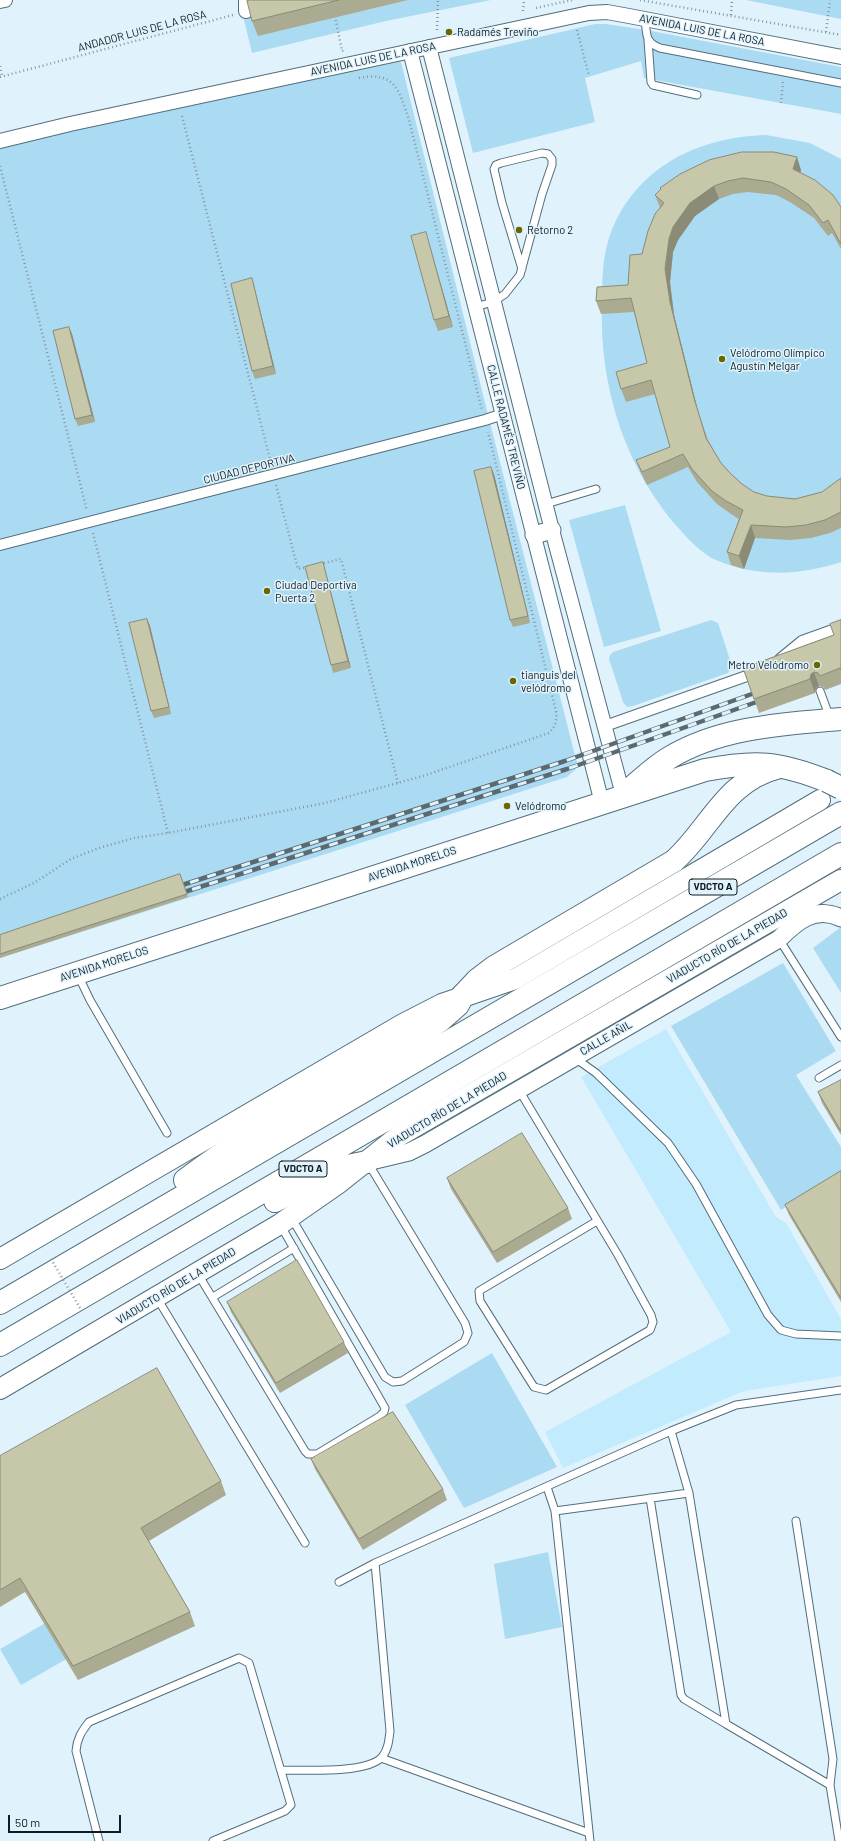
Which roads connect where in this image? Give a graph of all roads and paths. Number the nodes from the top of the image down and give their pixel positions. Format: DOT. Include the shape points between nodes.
graph roads {
  1 [pos="5,0"];
  2 [pos="438,0"];
  3 [pos="524,0"];
  4 [pos="640,0"];
  5 [pos="732,0"];
  6 [pos="830,0"];
  7 [pos="0,1"];
  8 [pos="246,6"];
  9 [pos="523,11"];
  10 [pos="334,15"];
  11 [pos="731,15"];
  12 [pos="645,19"];
  13 [pos="575,25"];
  14 [pos="437,30"];
  15 [pos="826,32"];
  16 [pos="841,35"];
  17 [pos="648,40"];
  18 [pos="428,47"];
  19 [pos="342,51"];
  20 [pos="410,51"];
  21 [pos="841,57"];
  22 [pos="0,66"];
  23 [pos="785,72"];
  24 [pos="1,76"];
  25 [pos="589,76"];
  26 [pos="358,79"];
  27 [pos="841,83"];
  28 [pos="697,95"];
  29 [pos="780,103"];
  30 [pos="190,115"];
  31 [pos="176,118"];
  32 [pos="0,141"];
  33 [pos="0,166"];
  34 [pos="522,269"];
  35 [pos="494,302"];
  36 [pos="475,307"];
  37 [pos="503,414"];
  38 [pos="485,420"];
  39 [pos="596,489"];
  40 [pos="546,504"];
  41 [pos="90,522"];
  42 [pos="552,530"];
  43 [pos="534,535"];
  44 [pos="0,545"];
  45 [pos="841,627"];
  46 [pos="820,691"];
  47 [pos="836,719"];
  48 [pos="605,726"];
  49 [pos="784,766"];
  50 [pos="829,790"];
  51 [pos="624,795"];
  52 [pos="602,802"];
  53 [pos="841,813"];
  54 [pos="168,833"];
  55 [pos="841,854"];
  56 [pos="841,880"];
  57 [pos="0,899"];
  58 [pos="841,918"];
  59 [pos="778,939"];
  60 [pos="77,973"];
  61 [pos="463,995"];
  62 [pos="0,998"];
  63 [pos="841,1037"];
  64 [pos="574,1057"];
  65 [pos="841,1065"];
  66 [pos="819,1078"];
  67 [pos="518,1090"];
  68 [pos="167,1133"];
  69 [pos="367,1162"];
  70 [pos="286,1220"];
  71 [pos="597,1221"];
  72 [pos="114,1237"];
  73 [pos="294,1248"];
  74 [pos="168,1249"];
  75 [pos="0,1259"];
  76 [pos="51,1259"];
  77 [pos="198,1273"];
  78 [pos="213,1297"];
  79 [pos="157,1298"];
  80 [pos="0,1303"];
  81 [pos="80,1308"];
  82 [pos="841,1336"];
  83 [pos="0,1345"];
  84 [pos="0,1390"];
  85 [pos="841,1390"];
  86 [pos="671,1431"];
  87 [pos="547,1487"];
  88 [pos="689,1493"];
  89 [pos="650,1498"];
  90 [pos="555,1511"];
  91 [pos="796,1521"];
  92 [pos="305,1543"];
  93 [pos="375,1563"];
  94 [pos="339,1582"];
  95 [pos="726,1724"];
  96 [pos="381,1758"];
  97 [pos="837,1758"];
  98 [pos="282,1770"];
  99 [pos="830,1785"];
  100 [pos="589,1833"];
  101 [pos="100,1841"];
  102 [pos="213,1841"];
  103 [pos="590,1841"];
  104 [pos="839,1841"];
  1 -- 7 [label="street"];
  2 -- 14 [label="path"];
  3 -- 9 [label="path"];
  4 -- 11 [label="path"];
  5 -- 11 [label="path"];
  6 -- 15 [label="path"];
  8 -- 24 [label="path, ANDADOR LUIS DE LA ROSA"];
  10 -- 19 [label="path"];
  11 -- 15 [label="path"];
  12 -- 17 [label="lane"];
  12 -- 18 [label="street, AVENIDA LUIS DE LA ROSA" via="607,12 589,13"];
  12 -- 21 [label="street, AVENIDA LUIS DE LA ROSA"];
  13 -- 25 [label="path"];
  15 -- 16 [label="path"];
  17 -- 23 [label="lane" via="660,48"];
  17 -- 28 [label="lane" via="653,85"];
  18 -- 20 [label="street, AVENIDA LUIS DE LA ROSA"];
  18 -- 35 [label="street, CALLE RADAMÉS TREVIÑO"];
  20 -- 32 [label="street, AVENIDA LUIS DE LA ROSA"];
  20 -- 36 [label="street, CALLE RADAMÉS TREVIÑO"];
  22 -- 24 [label="path"];
  23 -- 27 [label="lane"];
  23 -- 29 [label="path"];
  26 -- 38 [label="path" via="378,77 392,81 398,89 409,120"];
  30 -- 31 [label="path"];
  33 -- 41 [label="path"];
  34 -- 34 [label="lane" via="494,169 501,163 542,153 548,154 552,159 552,166"];
  34 -- 35 [label="lane" via="508,292"];
  35 -- 36 [label="lane"];
  35 -- 40 [label="street, CALLE RADAMÉS TREVIÑO"];
  36 -- 37 [label="street, CALLE RADAMÉS TREVIÑO"];
  37 -- 38 [label="street, CIUDAD DEPORTIVA"];
  37 -- 43 [label="street, CALLE RADAMÉS TREVIÑO"];
  38 -- 41 [label="street, CIUDAD DEPORTIVA"];
  38 -- 54 [label="path" via="556,711 554,728 544,735 377,790 325,803"];
  39 -- 40 [label="lane"];
  40 -- 42 [label="street, CALLE RADAMÉS TREVIÑO"];
  41 -- 44 [label="street, CIUDAD DEPORTIVA"];
  41 -- 54 [label="path"];
  42 -- 43 [label="street"];
  42 -- 48 [label="street, CALLE RADAMÉS TREVIÑO"];
  43 -- 52 [label="street, CALLE RADAMÉS TREVIÑO"];
  45 -- 48 [label="street" via="802,641 771,666"];
  46 -- 47 [label="lane"];
  47 -- 51 [label="main road" via="758,728 706,741 669,758"];
  48 -- 51 [label="street, CALLE RADAMÉS TREVIÑO"];
  49 -- 50 [label="main road, AVENIDA MORELOS"];
  49 -- 51 [label="main road, AVENIDA MORELOS" via="747,763 726,766 685,775"];
  49 -- 61 [label="main road" via="758,775 740,786 674,861 494,967"];
  50 -- 61 [label="main road" via="515,979"];
  51 -- 52 [label="main road, AVENIDA MORELOS"];
  52 -- 60 [label="main road, AVENIDA MORELOS"];
  53 -- 72 [label="main road, VDCTO A"];
  54 -- 57 [label="path" via="134,838 92,850"];
  55 -- 74 [label="main road, VIADUCTO RÍO DE LA PIEDAD / VDCTO A"];
  56 -- 69 [label="main road, VIADUCTO RÍO DE LA PIEDAD" via="397,1137"];
  58 -- 59 [label="street, CALLE AÑIL" via="829,914 812,915 797,922"];
  59 -- 63 [label="lane"];
  59 -- 64 [label="street, CALLE AÑIL"];
  60 -- 62 [label="main road, AVENIDA MORELOS"];
  60 -- 68 [label="lane"];
  61 -- 72 [label="main road" via="458,1005 442,1020 222,1154 190,1176"];
  61 -- 75 [label="main road" via="403,1024"];
  64 -- 67 [label="street, CALLE AÑIL"];
  64 -- 82 [label="lane" via="596,1073 668,1143 696,1184 768,1315 781,1330 796,1334"];
  65 -- 66 [label="lane"];
  67 -- 69 [label="street, CALLE AÑIL" via="408,1152"];
  67 -- 71 [label="lane"];
  69 -- 70 [label="main road, VIADUCTO RÍO DE LA PIEDAD"];
  69 -- 70 [label="lane" via="465,1323 468,1333 464,1342 402,1381 393,1382 385,1377"];
  69 -- 74 [label="main road" via="343,1167 205,1236"];
  70 -- 73 [label="lane"];
  70 -- 77 [label="main road, VIADUCTO RÍO DE LA PIEDAD"];
  71 -- 71 [label="lane" via="651,1314 650,1330 546,1390 534,1387 480,1301 479,1291"];
  72 -- 80 [label="main road, VDCTO A"];
  73 -- 78 [label="lane"];
  73 -- 78 [label="lane" via="385,1408 380,1416 317,1454 308,1454"];
  74 -- 83 [label="main road, VIADUCTO RÍO DE LA PIEDAD / VDCTO A"];
  76 -- 81 [label="path, bridge"];
  77 -- 78 [label="lane"];
  77 -- 79 [label="main road, VIADUCTO RÍO DE LA PIEDAD"];
  79 -- 84 [label="main road, VIADUCTO RÍO DE LA PIEDAD"];
  79 -- 92 [label="lane"];
  85 -- 86 [label="lane" via="736,1405"];
  86 -- 87 [label="lane"];
  86 -- 88 [label="lane"];
  87 -- 90 [label="lane"];
  87 -- 93 [label="lane"];
  88 -- 89 [label="lane"];
  88 -- 95 [label="lane"];
  89 -- 90 [label="lane"];
  89 -- 95 [label="lane" via="680,1695"];
  90 -- 100 [label="lane"];
  91 -- 97 [label="lane"];
  93 -- 94 [label="lane"];
  93 -- 96 [label="lane" via="390,1731 388,1745"];
  95 -- 99 [label="lane"];
  96 -- 98 [label="lane" via="354,1769"];
  96 -- 100 [label="lane"];
  97 -- 99 [label="lane"];
  98 -- 101 [label="lane" via="249,1663 239,1658 89,1722 82,1731 77,1740 76,1751"];
  98 -- 102 [label="lane" via="291,1800 289,1809"];
  99 -- 104 [label="lane"];
  100 -- 103 [label="lane"];
}
